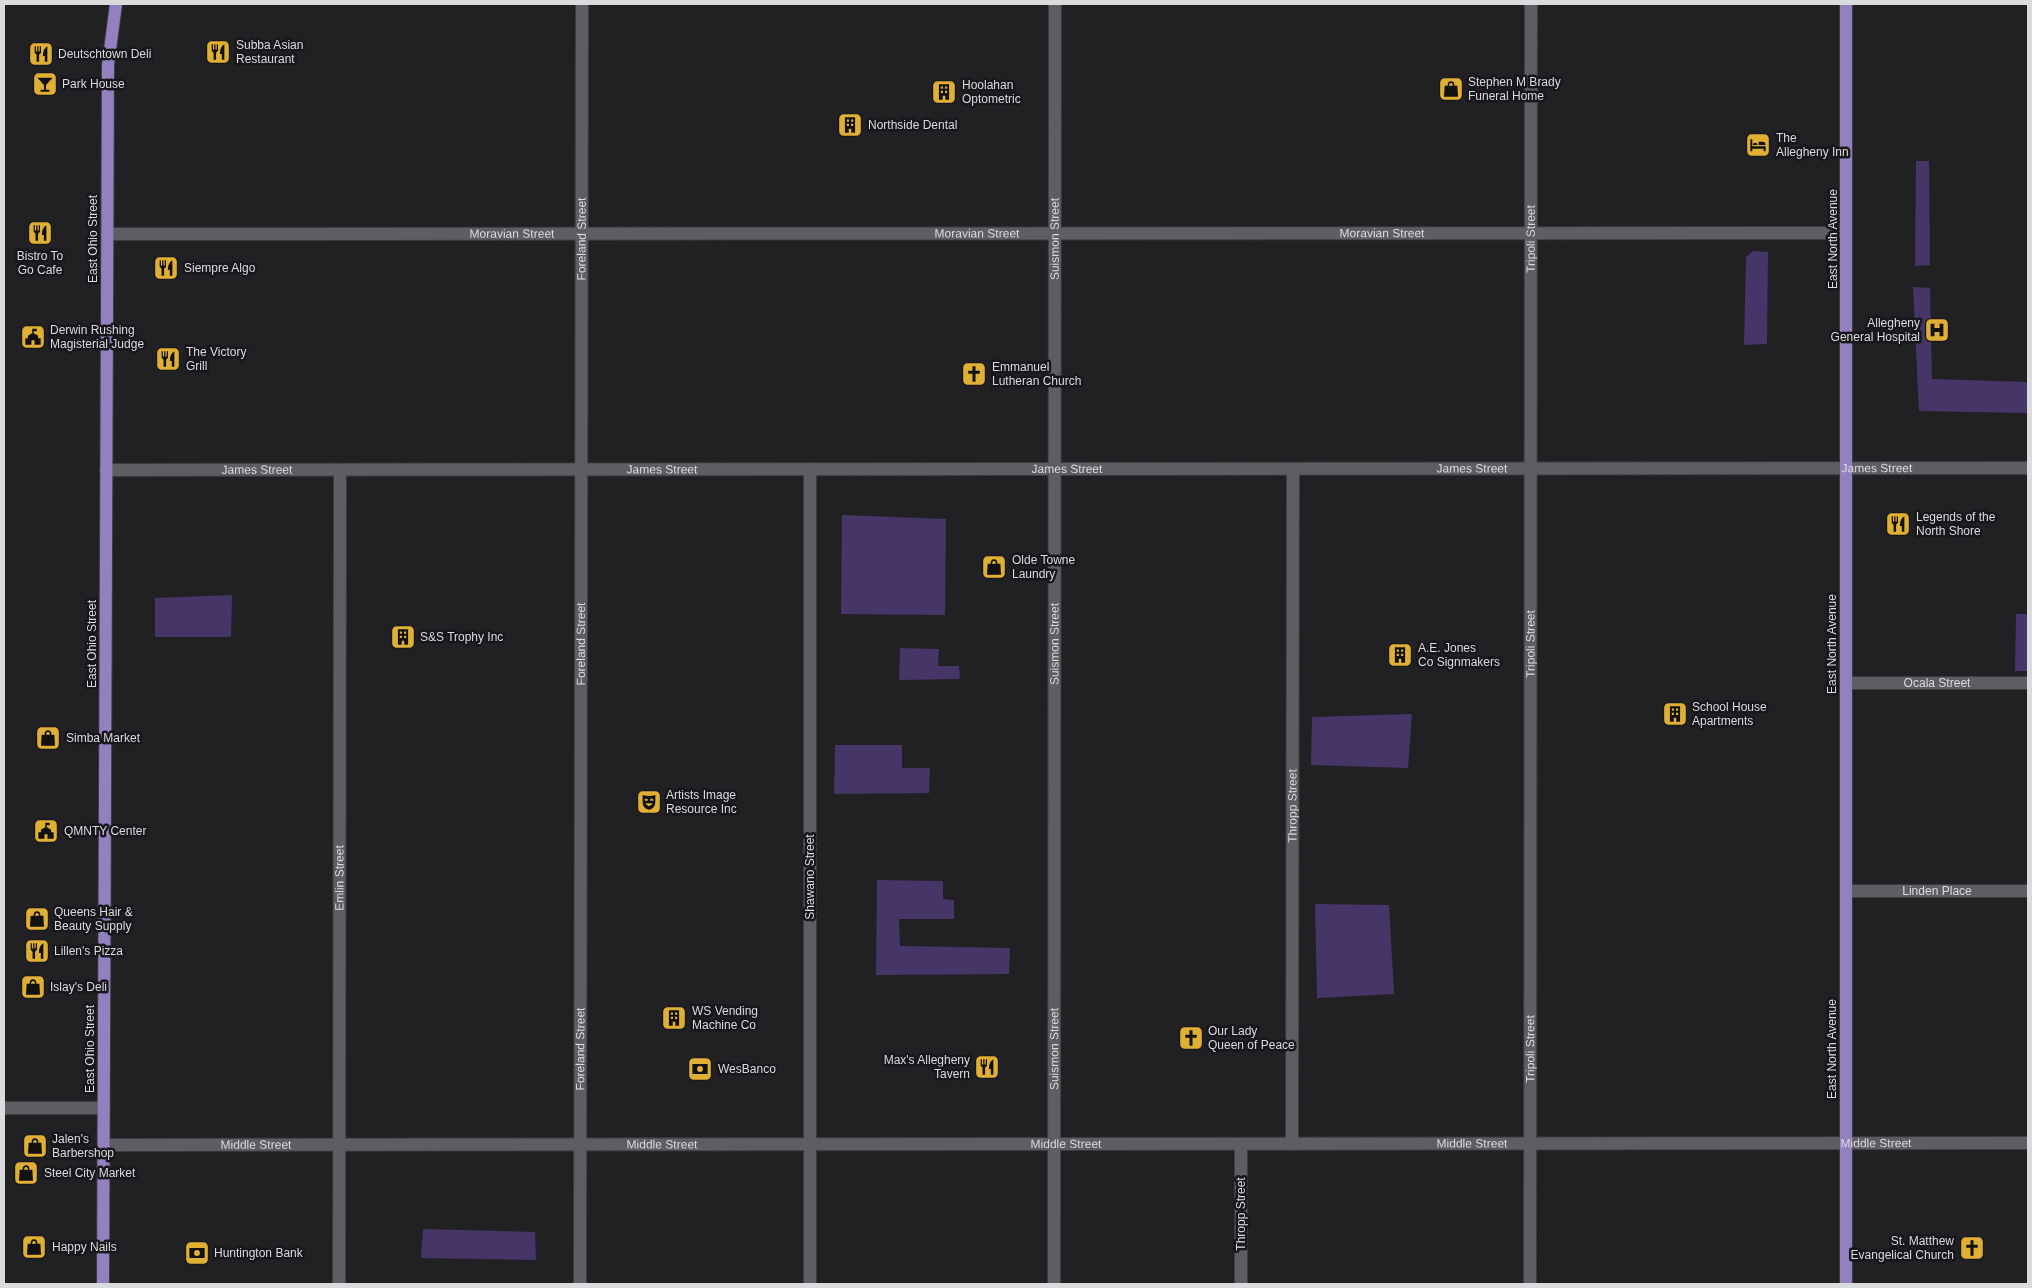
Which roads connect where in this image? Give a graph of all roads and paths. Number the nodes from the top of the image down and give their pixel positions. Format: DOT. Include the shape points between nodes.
graph roads {
  1 [pos="116,4"];
  2 [pos="582,4"];
  3 [pos="1055,4"];
  4 [pos="1531,4"];
  5 [pos="1846,4"];
  6 [pos="1530,233"];
  7 [pos="1846,233"];
  8 [pos="107,234"];
  9 [pos="581,234"];
  10 [pos="1055,234"];
  11 [pos="2028,468"];
  12 [pos="1293,469"];
  13 [pos="1530,469"];
  14 [pos="1846,469"];
  15 [pos="106,470"];
  16 [pos="340,470"];
  17 [pos="581,470"];
  18 [pos="810,470"];
  19 [pos="1054,470"];
  20 [pos="1846,683"];
  21 [pos="2028,683"];
  22 [pos="1846,891"];
  23 [pos="2028,891"];
  24 [pos="4,1108"];
  25 [pos="104,1108"];
  26 [pos="2028,1143"];
  27 [pos="1241,1144"];
  28 [pos="1292,1144"];
  29 [pos="1530,1144"];
  30 [pos="1846,1144"];
  31 [pos="339,1145"];
  32 [pos="580,1145"];
  33 [pos="810,1145"];
  34 [pos="1054,1145"];
  35 [pos="104,1146"];
  36 [pos="103,1284"];
  37 [pos="339,1284"];
  38 [pos="580,1284"];
  39 [pos="810,1284"];
  40 [pos="1054,1284"];
  41 [pos="1241,1284"];
  42 [pos="1530,1284"];
  43 [pos="1846,1284"];
  1 -- 8 [label="main road, East Ohio Street" via="108,65"];
  2 -- 9 [label="street, Foreland Street"];
  3 -- 10 [label="street, Suismon Street"];
  4 -- 6 [label="street, Tripoli Street"];
  5 -- 7 [label="main road, East North Avenue"];
  6 -- 7 [label="street, Moravian Street"];
  6 -- 10 [label="street, Moravian Street"];
  6 -- 13 [label="street, Tripoli Street"];
  7 -- 14 [label="main road, East North Avenue"];
  8 -- 9 [label="street, Moravian Street"];
  8 -- 15 [label="main road, East Ohio Street"];
  9 -- 10 [label="street, Moravian Street"];
  9 -- 17 [label="street, Foreland Street"];
  10 -- 19 [label="street, Suismon Street"];
  11 -- 14 [label="street, James Street"];
  12 -- 13 [label="street, James Street"];
  12 -- 19 [label="street, James Street"];
  12 -- 28 [label="street, Thropp Street"];
  13 -- 14 [label="street, James Street"];
  13 -- 29 [label="street, Tripoli Street"];
  14 -- 20 [label="main road, East North Avenue"];
  15 -- 16 [label="street, James Street"];
  15 -- 25 [label="main road, East Ohio Street"];
  16 -- 17 [label="street, James Street"];
  16 -- 31 [label="street, Emlin Street"];
  17 -- 18 [label="street, James Street"];
  17 -- 32 [label="street, Foreland Street"];
  18 -- 19 [label="street, James Street"];
  18 -- 33 [label="street, Shawano Street"];
  19 -- 34 [label="street, Suismon Street"];
  20 -- 21 [label="street, Ocala Street"];
  20 -- 22 [label="main road, East North Avenue"];
  22 -- 23 [label="street, Linden Place"];
  22 -- 30 [label="main road, East North Avenue"];
  24 -- 25 [label="street"];
  25 -- 35 [label="main road, East Ohio Street"];
  26 -- 30 [label="street, Middle Street"];
  27 -- 28 [label="street, Middle Street"];
  27 -- 34 [label="street, Middle Street"];
  27 -- 41 [label="street, Thropp Street"];
  28 -- 29 [label="street, Middle Street"];
  29 -- 30 [label="street, Middle Street"];
  29 -- 42 [label="street, Tripoli Street"];
  30 -- 43 [label="main road, East North Avenue"];
  31 -- 32 [label="street, Middle Street"];
  31 -- 35 [label="street, Middle Street"];
  31 -- 37 [label="street, Emlin Street"];
  32 -- 33 [label="street, Middle Street"];
  32 -- 38 [label="street, Foreland Street"];
  33 -- 34 [label="street, Middle Street"];
  33 -- 39 [label="street, Shawano Street"];
  34 -- 40 [label="street, Suismon Street"];
  35 -- 36 [label="main road, East Ohio Street"];
}
